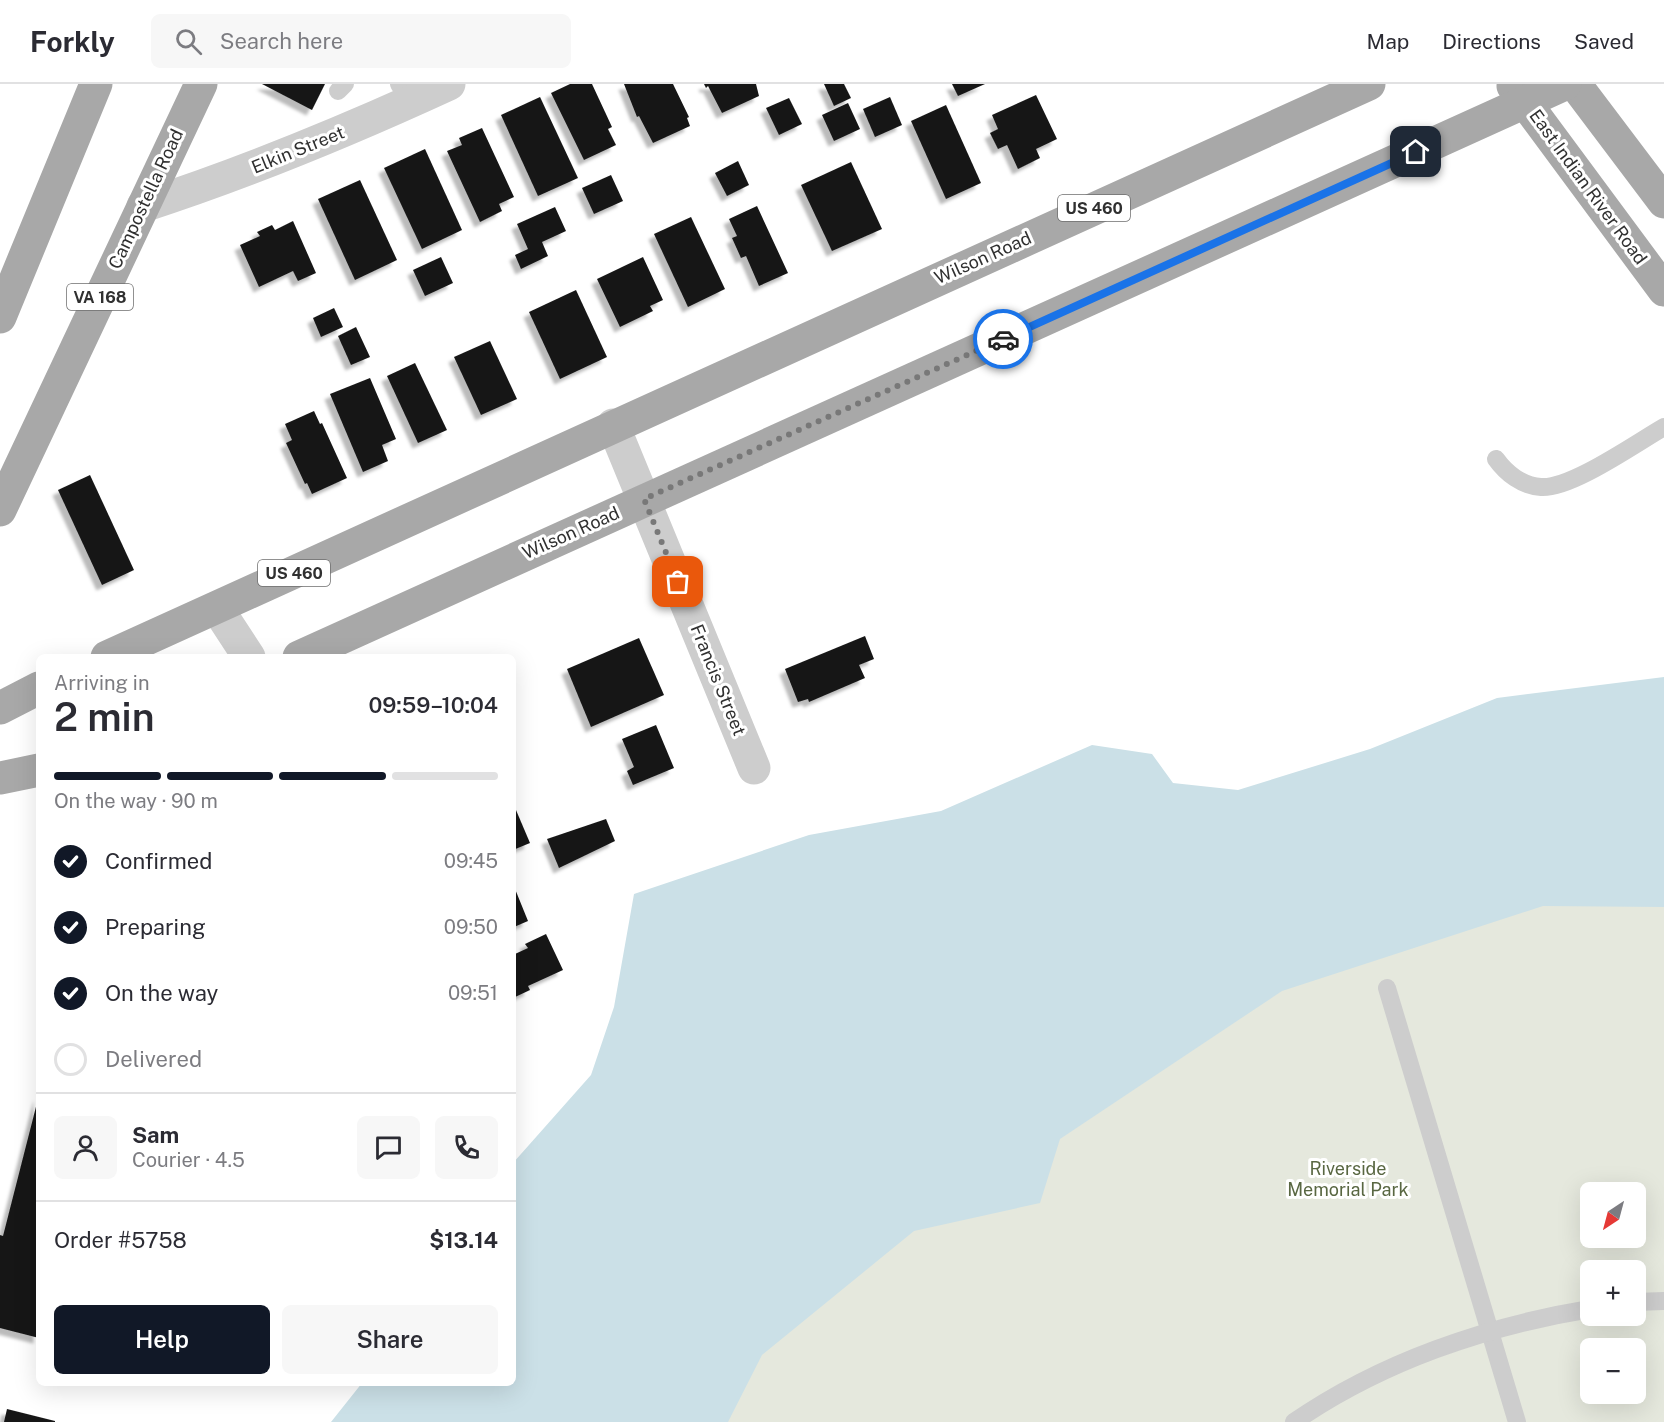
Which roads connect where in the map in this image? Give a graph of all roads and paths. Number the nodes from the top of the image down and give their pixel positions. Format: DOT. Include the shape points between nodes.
graph roads {
  1 [pos="96,84"];
  2 [pos="201,84"];
  3 [pos="449,84"];
  4 [pos="1369,84"];
  5 [pos="1565,84"];
  6 [pos="1575,84"];
  7 [pos="404,93"];
  8 [pos="1518,93"];
  9 [pos="1664,202"];
  10 [pos="143,206"];
  11 [pos="1664,290"];
  12 [pos="0,317"];
  13 [pos="613,425"];
  14 [pos="1664,427"];
  15 [pos="1496,459"];
  16 [pos="644,499"];
  17 [pos="0,510"];
  18 [pos="217,608"];
  19 [pos="114,654"];
  20 [pos="247,654"];
  21 [pos="306,654"];
  22 [pos="36,690"];
  23 [pos="0,708"];
  24 [pos="754,768"];
  25 [pos="36,771"];
  26 [pos="0,778"];
  27 [pos="1387,988"];
  28 [pos="1664,1301"];
  29 [pos="1646,1302"];
  30 [pos="1580,1311"];
  31 [pos="1488,1332"];
  32 [pos="1294,1422"];
  33 [pos="1517,1422"];
  1 -- 12 [label="main road"];
  2 -- 10 [label="main road, Campostella Road / VA 168"];
  3 -- 7 [label="street, Elkin Street"];
  4 -- 13 [label="main road, Wilson Road / US 460"];
  5 -- 8 [label="main road, Wilson Road"];
  6 -- 9 [label="main road"];
  7 -- 10 [label="street, Elkin Street" via="351,130 229,178"];
  8 -- 11 [label="main road, East Indian River Road"];
  8 -- 16 [label="main road, Wilson Road"];
  10 -- 17 [label="main road, Campostella Road / VA 168"];
  13 -- 16 [label="street, Francis Street"];
  13 -- 18 [label="main road, Wilson Road / US 460"];
  14 -- 15 [label="lane" via="1566,484 1541,487 1520,481"];
  16 -- 21 [label="main road, Wilson Road"];
  16 -- 24 [label="street, Francis Street"];
  18 -- 19 [label="main road, Wilson Road / US 460"];
  18 -- 20 [label="street"];
  22 -- 23 [label="main road"];
  25 -- 26 [label="main road"];
  27 -- 31 [label="lane"];
  28 -- 29 [label="lane"];
  30 -- 31 [label="lane"];
  31 -- 32 [label="lane" via="1380,1374"];
  31 -- 33 [label="lane"];
}
